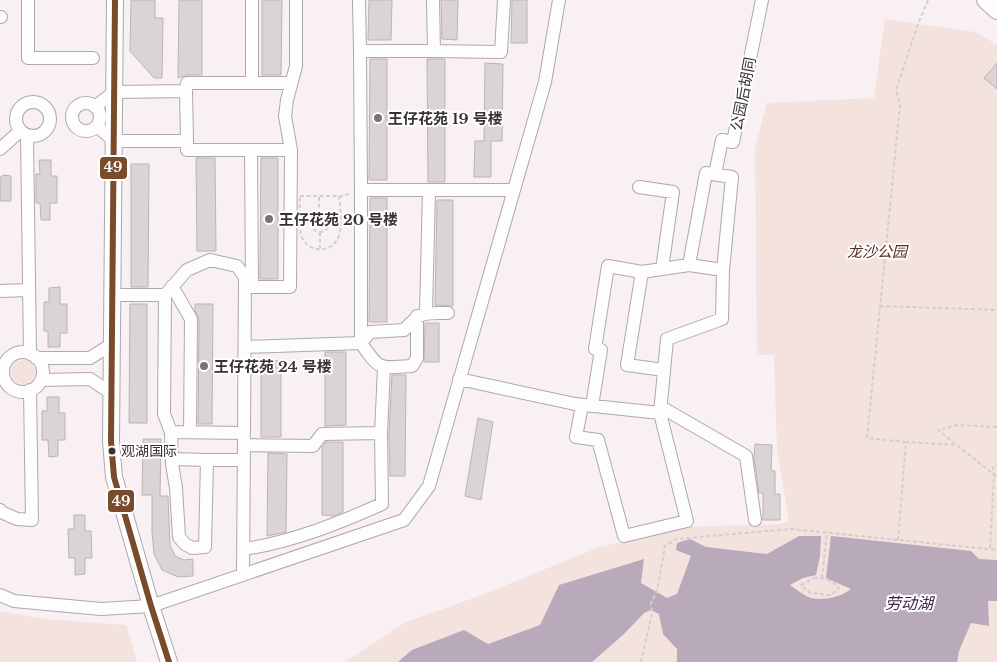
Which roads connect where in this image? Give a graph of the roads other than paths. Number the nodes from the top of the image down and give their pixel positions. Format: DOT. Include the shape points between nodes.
graph roads {
  1 [pos="28,0"];
  2 [pos="115,0"];
  3 [pos="252,0"];
  4 [pos="296,0"];
  5 [pos="359,0"];
  6 [pos="433,0"];
  7 [pos="504,0"];
  8 [pos="559,0"];
  9 [pos="762,0"];
  10 [pos="985,0"];
  11 [pos="997,11"];
  12 [pos="434,51"];
  13 [pos="360,52"];
  14 [pos="93,58"];
  15 [pos="252,83"];
  16 [pos="291,83"];
  17 [pos="186,91"];
  18 [pos="114,92"];
  19 [pos="96,107"];
  20 [pos="50,118"];
  21 [pos="72,118"];
  22 [pos="97,126"];
  23 [pos="23,133"];
  24 [pos="114,141"];
  25 [pos="187,142"];
  26 [pos="0,149"];
  27 [pos="251,150"];
  28 [pos="291,150"];
  29 [pos="715,174"];
  30 [pos="639,187"];
  31 [pos="361,190"];
  32 [pos="429,190"];
  33 [pos="514,190"];
  34 [pos="689,265"];
  35 [pos="662,269"];
  36 [pos="723,270"];
  37 [pos="642,272"];
  38 [pos="249,282"];
  39 [pos="29,290"];
  40 [pos="169,290"];
  41 [pos="0,291"];
  42 [pos="112,295"];
  43 [pos="448,313"];
  44 [pos="421,315"];
  45 [pos="112,344"];
  46 [pos="361,344"];
  47 [pos="245,347"];
  48 [pos="33,356"];
  49 [pos="384,368"];
  50 [pos="664,370"];
  51 [pos="2,373"];
  52 [pos="460,379"];
  53 [pos="41,380"];
  54 [pos="30,390"];
  55 [pos="111,393"];
  56 [pos="587,405"];
  57 [pos="660,410"];
  58 [pos="171,432"];
  59 [pos="190,432"];
  60 [pos="381,433"];
  61 [pos="244,439"];
  62 [pos="172,459"];
  63 [pos="207,460"];
  64 [pos="244,460"];
  65 [pos="0,510"];
  66 [pos="755,520"];
  67 [pos="244,549"];
  68 [pos="244,574"];
  69 [pos="0,596"];
  70 [pos="150,606"];
  71 [pos="169,662"];
  1 -- 14 [label="street" via="28,58"];
  2 -- 18 [label="main road"];
  3 -- 15 [label="street"];
  4 -- 16 [label="street" via="296,66"];
  5 -- 13 [label="street"];
  6 -- 12 [label="street"];
  7 -- 12 [label="street" via="501,52"];
  8 -- 33 [label="street" via="545,82"];
  9 -- 29 [label="street, 公园后胡同" via="733,142 722,140"];
  10 -- 11 [label="main road"];
  12 -- 13 [label="street"];
  13 -- 31 [label="street"];
  15 -- 16 [label="street"];
  15 -- 17 [label="street" via="187,83"];
  16 -- 28 [label="street" via="285,116"];
  17 -- 18 [label="street"];
  17 -- 25 [label="street"];
  18 -- 19 [label="street"];
  18 -- 24 [label="main road"];
  19 -- 21 [label="street" via="81,104 74,110"];
  19 -- 22 [label="street" via="100,117"];
  20 -- 21 [label="street"];
  20 -- 23 [label="street" via="49,127 41,135 36,137"];
  20 -- 23 [label="street" via="44,106 27,103 16,115"];
  21 -- 22 [label="street" via="79,130 89,131"];
  22 -- 24 [label="street"];
  23 -- 26 [label="street"];
  23 -- 39 [label="street"];
  24 -- 25 [label="street"];
  24 -- 42 [label="main road"];
  25 -- 27 [label="street" via="187,150"];
  27 -- 28 [label="street"];
  27 -- 38 [label="street"];
  28 -- 38 [label="street" via="290,287"];
  29 -- 34 [label="street" via="706,173"];
  29 -- 36 [label="street" via="732,177"];
  30 -- 35 [label="street" via="674,192"];
  31 -- 32 [label="street"];
  31 -- 46 [label="street"];
  32 -- 33 [label="street"];
  32 -- 44 [label="street"];
  33 -- 52 [label="street"];
  34 -- 35 [label="street"];
  34 -- 36 [label="street"];
  35 -- 37 [label="street"];
  36 -- 50 [label="street" via="722,319 667,339"];
  37 -- 50 [label="street" via="627,364"];
  37 -- 56 [label="street" via="608,266 595,349 601,350"];
  38 -- 40 [label="street" via="237,266 210,260 187,270"];
  38 -- 47 [label="street"];
  39 -- 41 [label="street"];
  39 -- 48 [label="street"];
  40 -- 42 [label="street"];
  40 -- 58 [label="street" via="164,414"];
  40 -- 59 [label="street" via="191,319"];
  42 -- 45 [label="main road"];
  43 -- 44 [label="street"];
  44 -- 46 [label="street" via="404,330 370,332"];
  44 -- 49 [label="street" via="417,358 412,366"];
  45 -- 48 [label="street" via="90,358"];
  45 -- 55 [label="main road"];
  46 -- 47 [label="street"];
  46 -- 49 [label="street" via="375,363"];
  47 -- 61 [label="street"];
  48 -- 51 [label="street" via="20,352 13,355"];
  48 -- 53 [label="street" via="42,365"];
  49 -- 60 [label="street"];
  50 -- 57 [label="street"];
  51 -- 54 [label="street" via="11,388 23,392"];
  52 -- 56 [label="street"];
  52 -- 68 [label="street" via="429,486 404,520"];
  53 -- 54 [label="street"];
  53 -- 55 [label="street" via="90,379"];
  54 -- 65 [label="street" via="32,520 17,519"];
  55 -- 70 [label="main road" via="114,477"];
  56 -- 57 [label="street"];
  56 -- 57 [label="street" via="576,437 598,440 624,536 688,521"];
  57 -- 66 [label="street" via="746,456"];
  58 -- 59 [label="street"];
  58 -- 62 [label="street"];
  59 -- 61 [label="street"];
  60 -- 61 [label="street" via="322,434 313,446"];
  60 -- 67 [label="street" via="382,504 263,547"];
  61 -- 64 [label="street"];
  62 -- 63 [label="street"];
  62 -- 63 [label="street" via="179,537 192,548 205,547"];
  63 -- 64 [label="street"];
  64 -- 67 [label="street"];
  67 -- 68 [label="street"];
  68 -- 70 [label="street"];
  69 -- 70 [label="street" via="14,601 101,609"];
  70 -- 71 [label="main road"];
}
